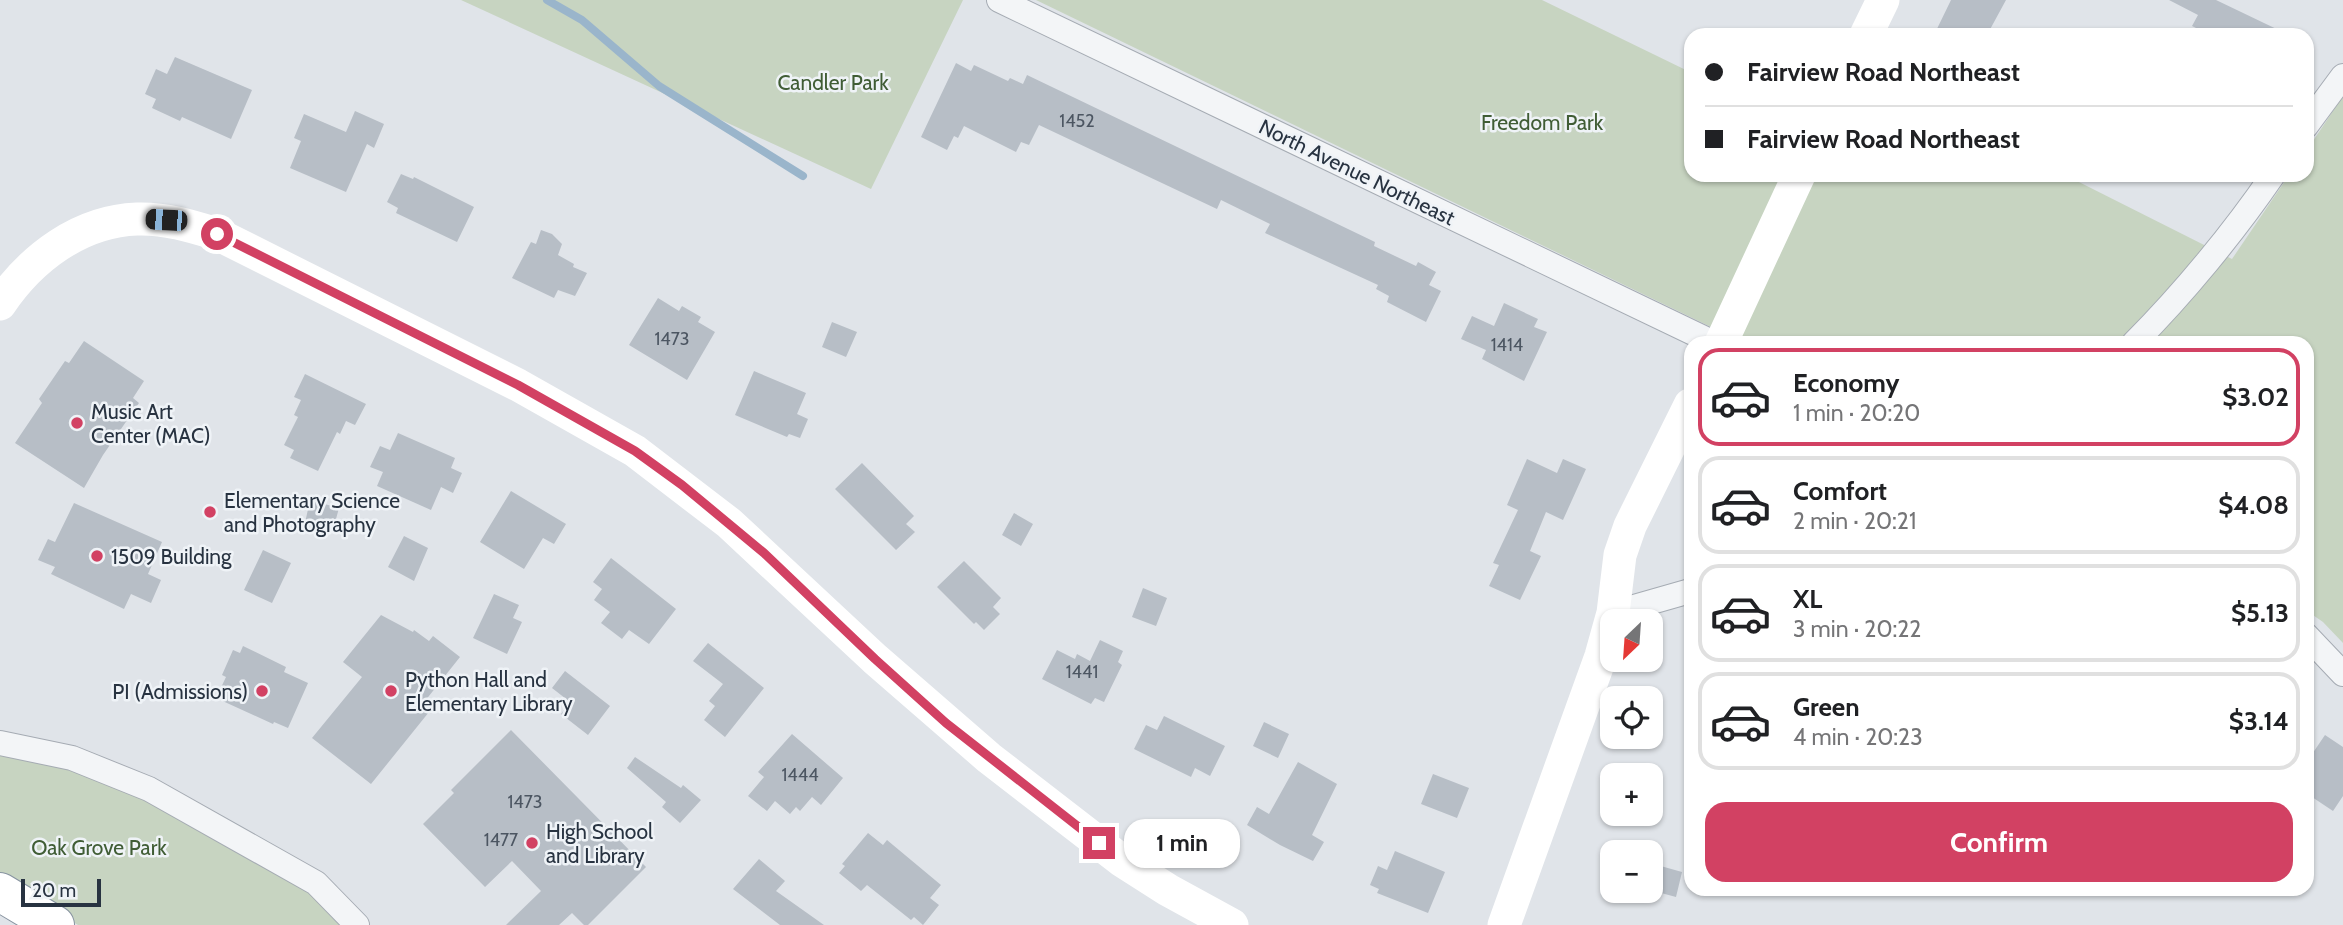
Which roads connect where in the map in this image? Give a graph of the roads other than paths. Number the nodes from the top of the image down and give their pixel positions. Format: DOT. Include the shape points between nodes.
graph roads {
  1 [pos="999,0"];
  2 [pos="1883,0"];
  3 [pos="1870,28"];
  4 [pos="2343,76"];
  5 [pos="2314,116"];
  6 [pos="1796,182"];
  7 [pos="2268,182"];
  8 [pos="0,304"];
  9 [pos="1699,336"];
  10 [pos="1724,336"];
  11 [pos="2141,336"];
  12 [pos="1684,417"];
  13 [pos="1684,594"];
  14 [pos="1613,609"];
  15 [pos="1628,609"];
  16 [pos="2314,643"];
  17 [pos="1600,659"];
  18 [pos="2343,674"];
  19 [pos="0,743"];
  20 [pos="0,892"];
  21 [pos="55,925"];
  22 [pos="357,925"];
  23 [pos="1232,925"];
  24 [pos="1504,925"];
  1 -- 9 [label="street, North Avenue Northeast"];
  2 -- 3 [label="street"];
  4 -- 5 [label="street"];
  6 -- 10 [label="street"];
  7 -- 11 [label="street"];
  8 -- 23 [label="street" via="41,257 82,232 112,222 166,220 217,234 483,367 582,419 682,485 764,553 875,659 989,758 1121,860"];
  12 -- 14 [label="street" via="1630,526 1620,555"];
  13 -- 15 [label="street"];
  16 -- 18 [label="street"];
  17 -- 24 [label="street"];
  19 -- 22 [label="street" via="72,758 149,789 316,883"];
  20 -- 21 [label="highway"];
}
